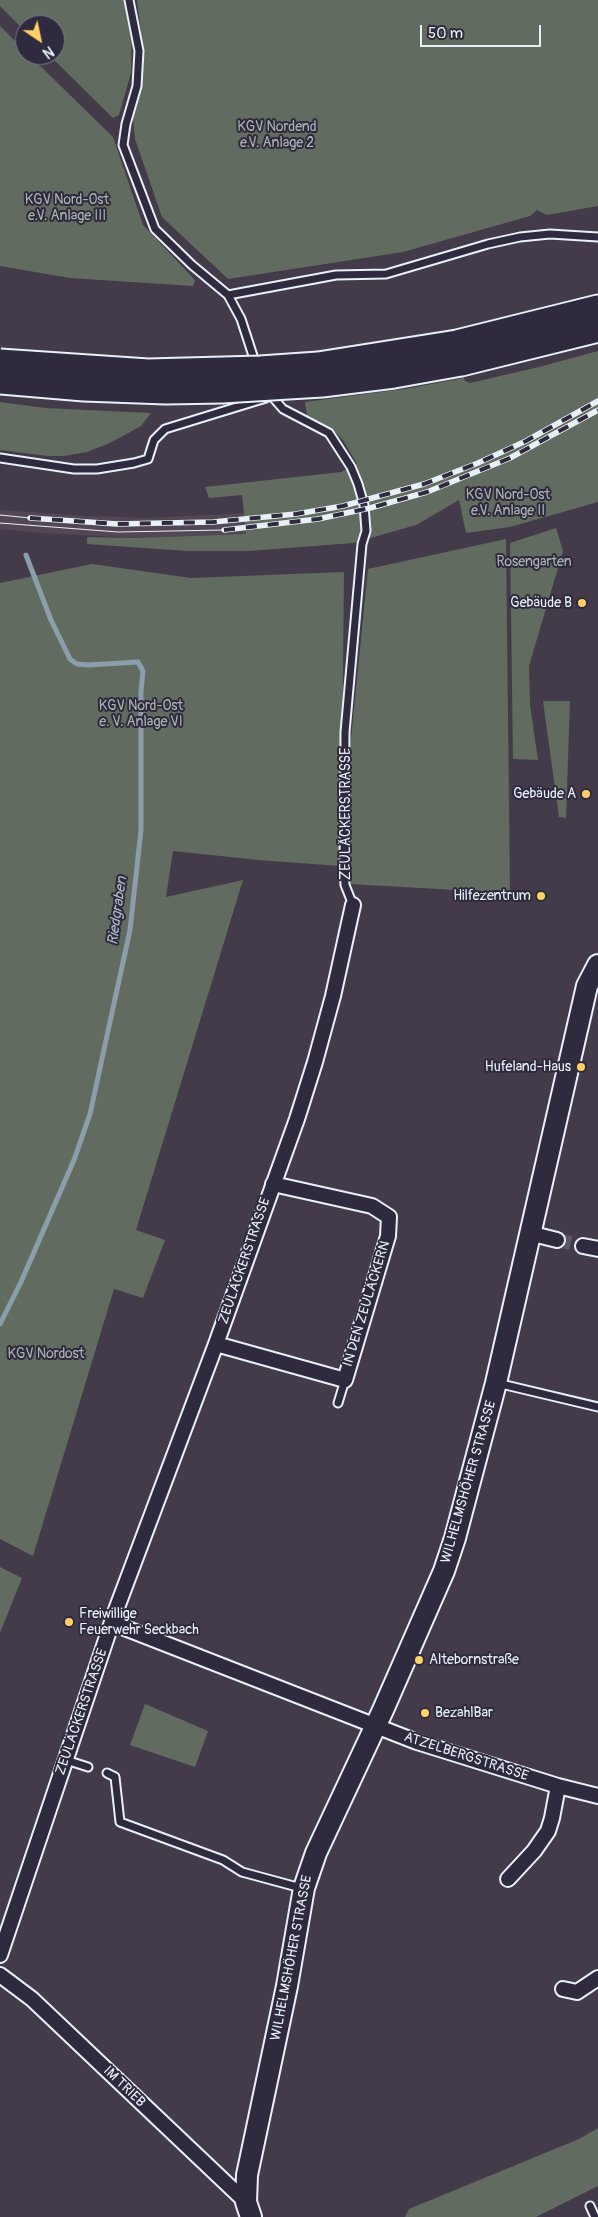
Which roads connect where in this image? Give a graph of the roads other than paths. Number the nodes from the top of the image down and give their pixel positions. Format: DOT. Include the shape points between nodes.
graph roads {
  1 [pos="129,0"];
  2 [pos="598,237"];
  3 [pos="228,294"];
  4 [pos="598,308"];
  5 [pos="598,329"];
  6 [pos="459,353"];
  7 [pos="0,362"];
  8 [pos="0,381"];
  9 [pos="271,396"];
  10 [pos="0,458"];
  11 [pos="353,905"];
  12 [pos="598,965"];
  13 [pos="273,1184"];
  14 [pos="529,1233"];
  15 [pos="557,1240"];
  16 [pos="583,1246"];
  17 [pos="598,1249"];
  18 [pos="216,1344"];
  19 [pos="345,1380"];
  20 [pos="496,1383"];
  21 [pos="338,1403"];
  22 [pos="598,1407"];
  23 [pos="112,1623"];
  24 [pos="376,1725"];
  25 [pos="66,1760"];
  26 [pos="88,1767"];
  27 [pos="107,1773"];
  28 [pos="558,1786"];
  29 [pos="598,1796"];
  30 [pos="508,1879"];
  31 [pos="304,1888"];
  32 [pos="0,1955"];
  33 [pos="0,1975"];
  34 [pos="598,1978"];
  35 [pos="563,1989"];
  36 [pos="590,2206"];
  37 [pos="248,2210"];
  38 [pos="595,2217"];
  1 -- 3 [label="lane" via="139,51 137,86 123,145 155,229"];
  2 -- 3 [label="lane" via="550,234 520,237 386,274 336,275"];
  3 -- 9 [label="lane"];
  4 -- 6 [label="highway"];
  5 -- 6 [label="highway"];
  6 -- 7 [label="highway, bridge" via="260,369 148,372"];
  6 -- 8 [label="highway, bridge" via="394,375 322,384 166,391"];
  9 -- 10 [label="lane" via="165,429 154,440 148,458 134,463 74,469"];
  9 -- 11 [label="lane, ZEULÄCKERSTRASSE" via="282,409 329,433 358,484 364,505 366,531 362,544 345,732 344,868 345,885"];
  11 -- 13 [label="street, ZEULÄCKERSTRASSE" via="316,1062"];
  12 -- 14 [label="main road, WILHELMSHÖHER STRASSE" via="587,986"];
  13 -- 18 [label="street, ZEULÄCKERSTRASSE"];
  13 -- 19 [label="street, IN DEN ZEULÄCKERN" via="372,1206 389,1217 388,1236"];
  14 -- 15 [label="street"];
  14 -- 20 [label="main road, WILHELMSHÖHER STRASSE"];
  16 -- 17 [label="street"];
  18 -- 19 [label="street, IN DEN ZEULÄCKERN"];
  18 -- 23 [label="street, ZEULÄCKERSTRASSE"];
  19 -- 21 [label="lane"];
  20 -- 22 [label="lane"];
  20 -- 24 [label="main road, WILHELMSHÖHER STRASSE" via="444,1571"];
  23 -- 24 [label="street"];
  23 -- 25 [label="street, ZEULÄCKERSTRASSE"];
  24 -- 28 [label="street, ATZELBERGSTRASSE" via="417,1742"];
  24 -- 31 [label="main road, WILHELMSHÖHER STRASSE" via="316,1853"];
  25 -- 26 [label="lane"];
  25 -- 32 [label="street, ZEULÄCKERSTRASSE"];
  27 -- 31 [label="lane" via="116,1777 120,1822 223,1860 242,1872"];
  28 -- 29 [label="street, ATZELBERGSTRASSE"];
  28 -- 30 [label="street" via="548,1831"];
  31 -- 37 [label="main road, WILHELMSHÖHER STRASSE" via="247,2175"];
  33 -- 37 [label="street, IM TRIEB" via="32,2000"];
  34 -- 35 [label="street" via="577,1992"];
  36 -- 38 [label="lane"];
}
